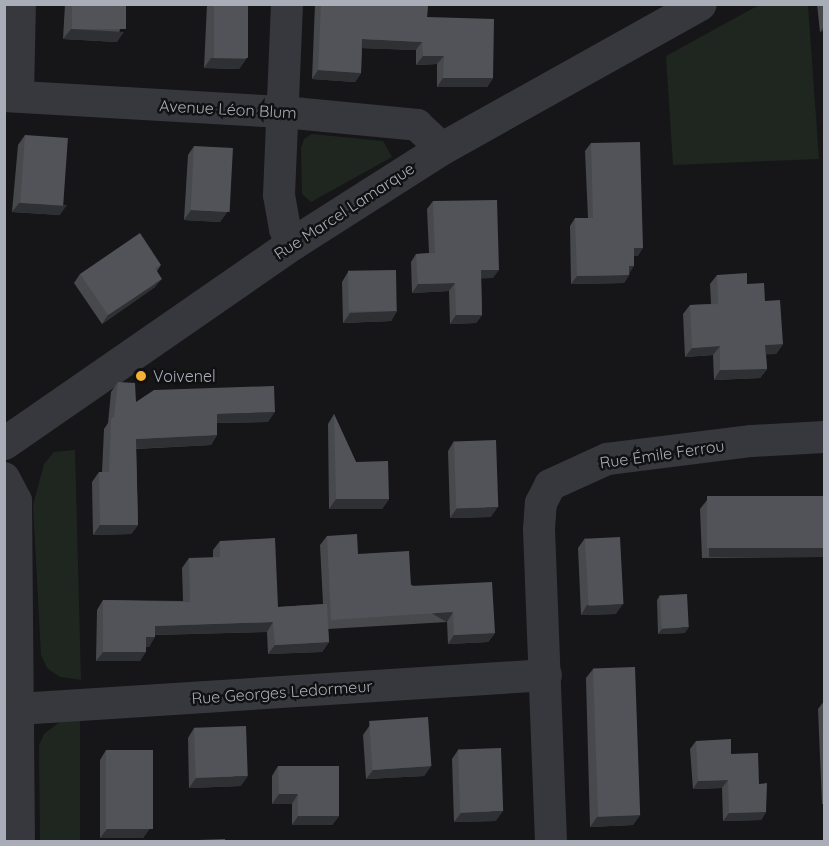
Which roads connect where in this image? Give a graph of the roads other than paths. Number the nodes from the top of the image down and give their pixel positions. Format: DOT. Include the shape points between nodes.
graph roads {
  1 [pos="20,4"];
  2 [pos="287,4"];
  3 [pos="700,4"];
  4 [pos="11,96"];
  5 [pos="283,112"];
  6 [pos="442,148"];
  7 [pos="293,243"];
  8 [pos="825,437"];
  9 [pos="4,442"];
  10 [pos="4,478"];
  11 [pos="546,675"];
  12 [pos="18,709"];
  13 [pos="19,842"];
  14 [pos="551,842"];
  1 -- 4 [label="street"];
  2 -- 5 [label="street"];
  3 -- 6 [label="street, Rue Marcel Lamarque"];
  4 -- 5 [label="street, Avenue Léon Blum"];
  5 -- 6 [label="street, Avenue Léon Blum" via="417,125"];
  5 -- 7 [label="street" via="279,195 285,229"];
  6 -- 7 [label="street, Rue Marcel Lamarque"];
  7 -- 9 [label="street, Rue Marcel Lamarque"];
  8 -- 11 [label="street, Rue Émile Ferrou" via="752,441 608,459 550,485 541,503 539,529"];
  10 -- 12 [label="street" via="16,501"];
  11 -- 12 [label="street, Rue Georges Ledormeur"];
  11 -- 14 [label="street"];
  12 -- 13 [label="street"];
}
